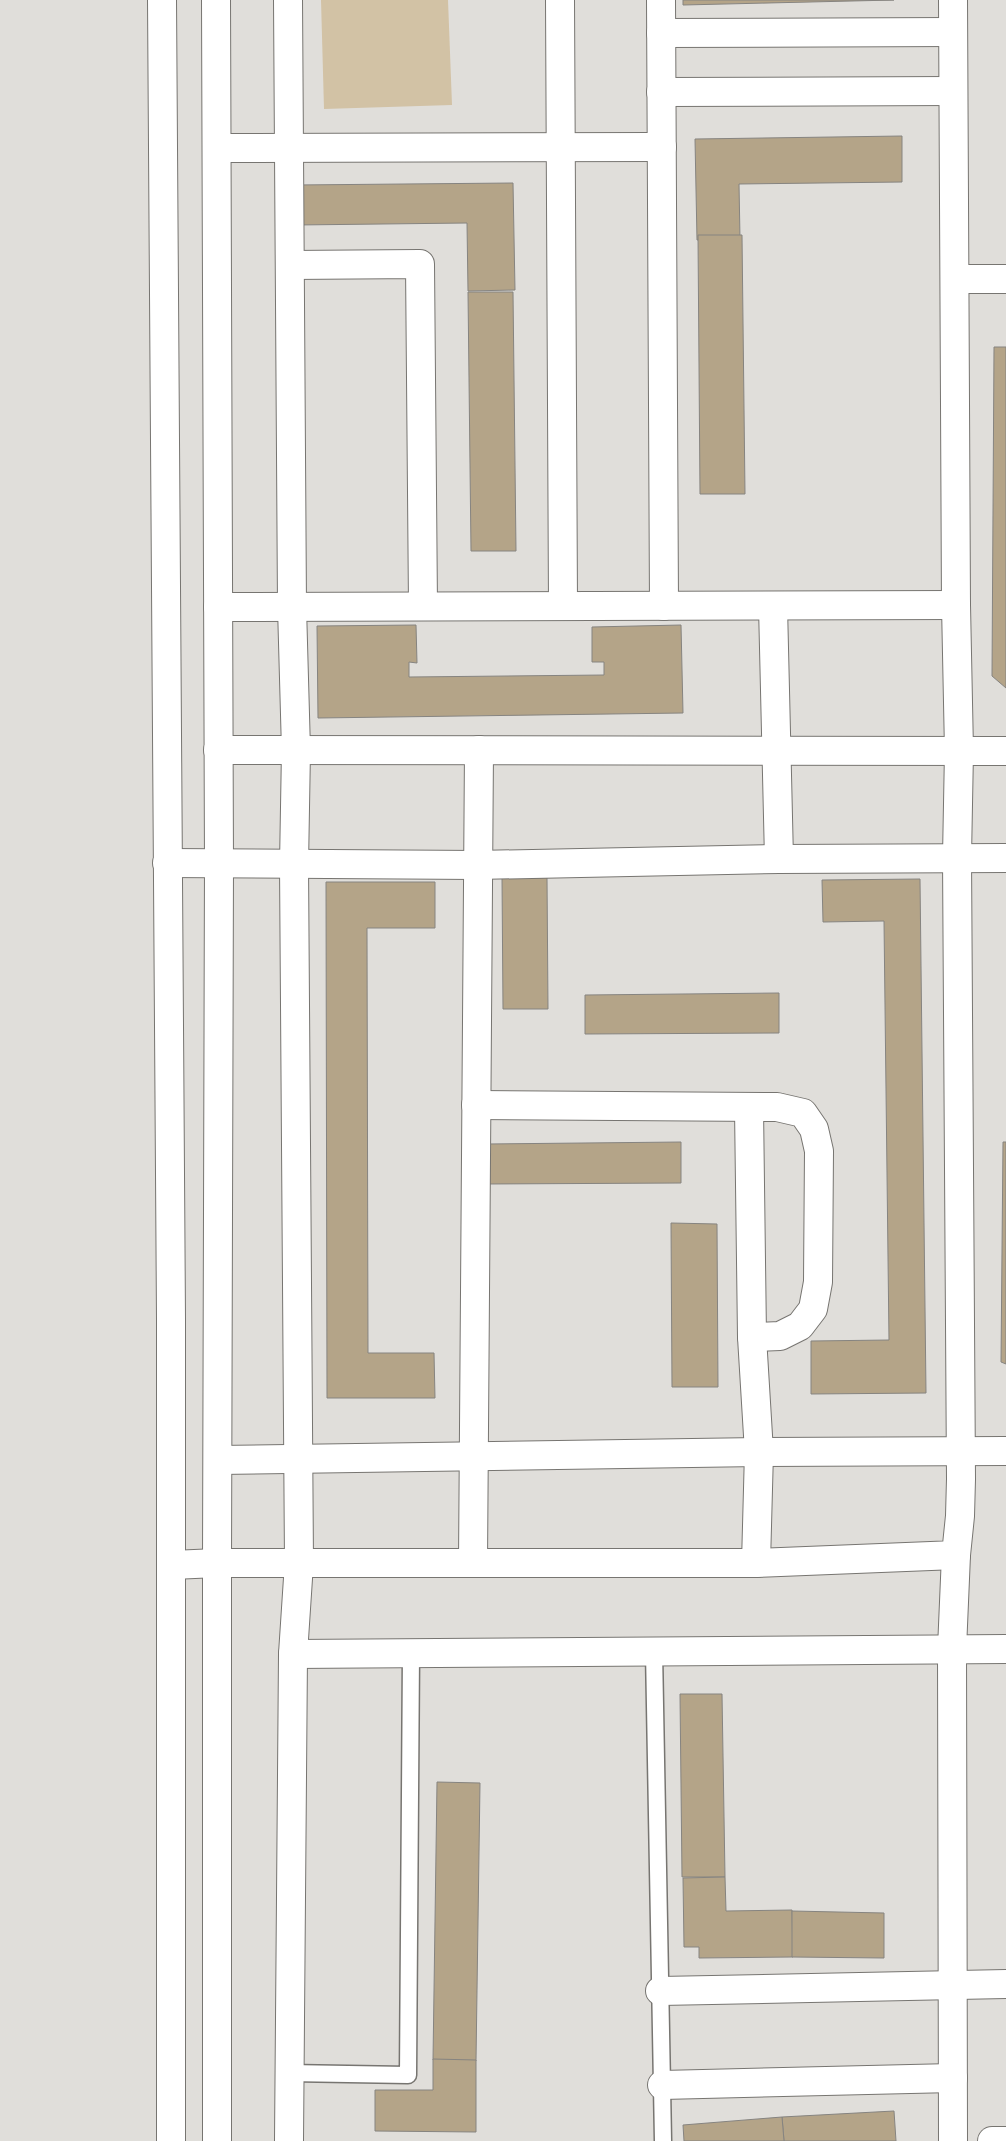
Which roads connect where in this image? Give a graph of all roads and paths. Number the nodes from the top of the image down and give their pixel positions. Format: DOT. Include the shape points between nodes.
graph roads {
  1 [pos="162,0"];
  2 [pos="216,0"];
  3 [pos="288,0"];
  4 [pos="560,0"];
  5 [pos="661,0"];
  6 [pos="953,0"];
  7 [pos="953,32"];
  8 [pos="661,33"];
  9 [pos="953,91"];
  10 [pos="661,92"];
  11 [pos="662,147"];
  12 [pos="217,148"];
  13 [pos="289,148"];
  14 [pos="561,148"];
  15 [pos="290,265"];
  16 [pos="954,279"];
  17 [pos="1006,279"];
  18 [pos="956,605"];
  19 [pos="423,606"];
  20 [pos="563,606"];
  21 [pos="664,606"];
  22 [pos="773,606"];
  23 [pos="218,607"];
  24 [pos="292,607"];
  25 [pos="218,750"];
  26 [pos="296,750"];
  27 [pos="479,750"];
  28 [pos="778,750"];
  29 [pos="959,750"];
  30 [pos="1006,751"];
  31 [pos="957,857"];
  32 [pos="1006,858"];
  33 [pos="779,859"];
  34 [pos="167,863"];
  35 [pos="219,864"];
  36 [pos="294,864"];
  37 [pos="477,865"];
  38 [pos="476,1105"];
  39 [pos="749,1108"];
  40 [pos="752,1336"];
  41 [pos="960,1451"];
  42 [pos="1006,1451"];
  43 [pos="759,1452"];
  44 [pos="474,1457"];
  45 [pos="298,1459"];
  46 [pos="218,1460"];
  47 [pos="956,1555"];
  48 [pos="217,1563"];
  49 [pos="299,1563"];
  50 [pos="473,1563"];
  51 [pos="756,1563"];
  52 [pos="172,1565"];
  53 [pos="952,1649"];
  54 [pos="1006,1649"];
  55 [pos="654,1651"];
  56 [pos="411,1653"];
  57 [pos="292,1654"];
  58 [pos="1006,1984"];
  59 [pos="952,1985"];
  60 [pos="660,1991"];
  61 [pos="288,2073"];
  62 [pos="953,2078"];
  63 [pos="662,2085"];
  64 [pos="170,2141"];
  65 [pos="217,2141"];
  66 [pos="289,2141"];
  67 [pos="663,2141"];
  68 [pos="953,2141"];
  69 [pos="992,2141"];
  70 [pos="1006,2141"];
  1 -- 34 [label="street"];
  2 -- 12 [label="street"];
  3 -- 13 [label="street"];
  4 -- 14 [label="street"];
  5 -- 8 [label="street"];
  6 -- 7 [label="street"];
  7 -- 8 [label="street"];
  7 -- 9 [label="street"];
  8 -- 10 [label="street"];
  9 -- 10 [label="street"];
  9 -- 16 [label="street"];
  10 -- 11 [label="street"];
  11 -- 14 [label="street"];
  11 -- 21 [label="street"];
  12 -- 13 [label="street"];
  12 -- 23 [label="street"];
  13 -- 14 [label="street"];
  13 -- 15 [label="street"];
  14 -- 20 [label="street"];
  15 -- 19 [label="street" via="420,264"];
  15 -- 24 [label="street"];
  16 -- 17 [label="street"];
  16 -- 18 [label="street"];
  18 -- 22 [label="street"];
  18 -- 29 [label="street"];
  19 -- 20 [label="street"];
  19 -- 24 [label="street"];
  20 -- 21 [label="street"];
  21 -- 22 [label="street"];
  22 -- 28 [label="street"];
  23 -- 24 [label="street"];
  23 -- 25 [label="street"];
  24 -- 26 [label="street"];
  25 -- 26 [label="street"];
  25 -- 35 [label="street"];
  26 -- 27 [label="street"];
  26 -- 36 [label="street"];
  27 -- 28 [label="street"];
  27 -- 37 [label="street"];
  28 -- 29 [label="street"];
  28 -- 33 [label="street"];
  29 -- 30 [label="street"];
  29 -- 31 [label="street"];
  31 -- 32 [label="street"];
  31 -- 33 [label="street"];
  31 -- 41 [label="street"];
  33 -- 37 [label="street"];
  34 -- 35 [label="street"];
  34 -- 52 [label="street"];
  35 -- 36 [label="street"];
  35 -- 46 [label="street"];
  36 -- 37 [label="street"];
  36 -- 45 [label="street"];
  37 -- 38 [label="street"];
  38 -- 39 [label="street"];
  38 -- 44 [label="street"];
  39 -- 40 [label="street"];
  39 -- 40 [label="street" via="777,1107 803,1112 814,1129 818,1151 818,1282 813,1309 800,1326 780,1336"];
  40 -- 43 [label="street"];
  41 -- 42 [label="street"];
  41 -- 43 [label="street"];
  41 -- 47 [label="street"];
  43 -- 44 [label="street"];
  43 -- 51 [label="street"];
  44 -- 45 [label="street"];
  44 -- 50 [label="street"];
  45 -- 46 [label="street"];
  45 -- 49 [label="street"];
  46 -- 48 [label="street"];
  47 -- 51 [label="street"];
  47 -- 53 [label="street"];
  48 -- 49 [label="street"];
  48 -- 52 [label="street"];
  48 -- 65 [label="street"];
  49 -- 50 [label="street"];
  49 -- 57 [label="street"];
  50 -- 51 [label="street"];
  52 -- 64 [label="street"];
  53 -- 54 [label="street"];
  53 -- 55 [label="street"];
  53 -- 59 [label="street"];
  55 -- 56 [label="street"];
  55 -- 60 [label="lane"];
  56 -- 57 [label="street"];
  56 -- 61 [label="lane" via="408,2075"];
  57 -- 61 [label="street"];
  58 -- 59 [label="street"];
  59 -- 60 [label="street"];
  59 -- 62 [label="street"];
  60 -- 63 [label="lane"];
  61 -- 66 [label="street"];
  62 -- 63 [label="street"];
  62 -- 68 [label="street"];
  63 -- 67 [label="lane"];
  69 -- 70 [label="street"];
}
